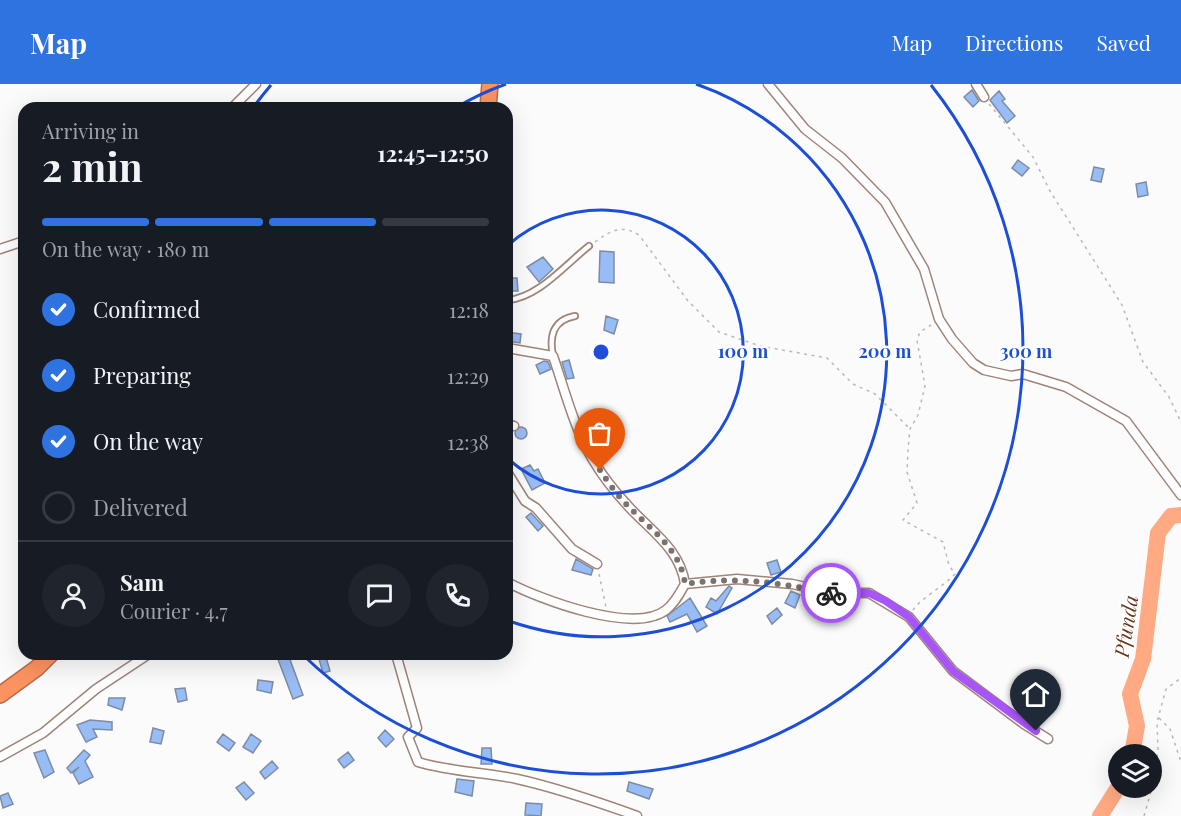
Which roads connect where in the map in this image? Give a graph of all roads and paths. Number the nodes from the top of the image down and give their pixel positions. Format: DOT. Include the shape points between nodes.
graph roads {
  1 [pos="256,84"];
  2 [pos="490,84"];
  3 [pos="768,84"];
  4 [pos="976,84"];
  5 [pos="984,97"];
  6 [pos="238,102"];
  7 [pos="488,102"];
  8 [pos="18,243"];
  9 [pos="589,246"];
  10 [pos="0,249"];
  11 [pos="513,299"];
  12 [pos="575,316"];
  13 [pos="939,319"];
  14 [pos="513,349"];
  15 [pos="553,356"];
  16 [pos="1181,422"];
  17 [pos="910,429"];
  18 [pos="513,482"];
  19 [pos="1181,495"];
  20 [pos="597,564"];
  21 [pos="685,584"];
  22 [pos="513,585"];
  23 [pos="608,616"];
  24 [pos="909,617"];
  25 [pos="45,660"];
  26 [pos="140,660"];
  27 [pos="398,660"];
  28 [pos="1181,678"];
  29 [pos="0,695"];
  30 [pos="1158,717"];
  31 [pos="1048,739"];
  32 [pos="1158,744"];
  33 [pos="0,757"];
  34 [pos="1181,762"];
  35 [pos="1149,798"];
  36 [pos="637,816"];
  37 [pos="1144,816"];
  1 -- 6 [label="street"];
  2 -- 7 [label="highway"];
  3 -- 13 [label="street" via="806,129 842,158 885,202 924,269"];
  4 -- 5 [label="street"];
  5 -- 16 [label="path" via="1033,157 1128,315 1136,348"];
  8 -- 10 [label="street"];
  9 -- 11 [label="lane" via="539,289"];
  9 -- 17 [label="path" via="614,231 630,229 639,235 688,301 719,332 760,346 827,358 853,384 875,394"];
  12 -- 15 [label="lane" via="554,329"];
  13 -- 17 [label="path" via="920,332 917,340 925,386"];
  13 -- 19 [label="street" via="966,355 984,370 1011,376 1023,374 1066,387 1126,421"];
  14 -- 15 [label="street"];
  15 -- 21 [label="street" via="578,432 593,460 630,509 674,553 684,572"];
  17 -- 24 [label="path" via="907,472 917,503 903,520 943,542 949,565 956,574 916,604"];
  18 -- 20 [label="street" via="525,501 572,549"];
  20 -- 23 [label="path"];
  21 -- 23 [label="street" via="665,611 649,617"];
  21 -- 24 [label="street" via="737,579 833,593 869,593"];
  22 -- 23 [label="street" via="542,600"];
  24 -- 31 [label="street" via="953,671"];
  25 -- 29 [label="highway"];
  26 -- 33 [label="street" via="43,733"];
  27 -- 36 [label="street" via="414,712 417,728 408,737 418,762 542,785"];
  28 -- 30 [label="path" via="1166,689"];
  30 -- 32 [label="path"];
  30 -- 34 [label="path" via="1170,729"];
  35 -- 37 [label="path"];
}
